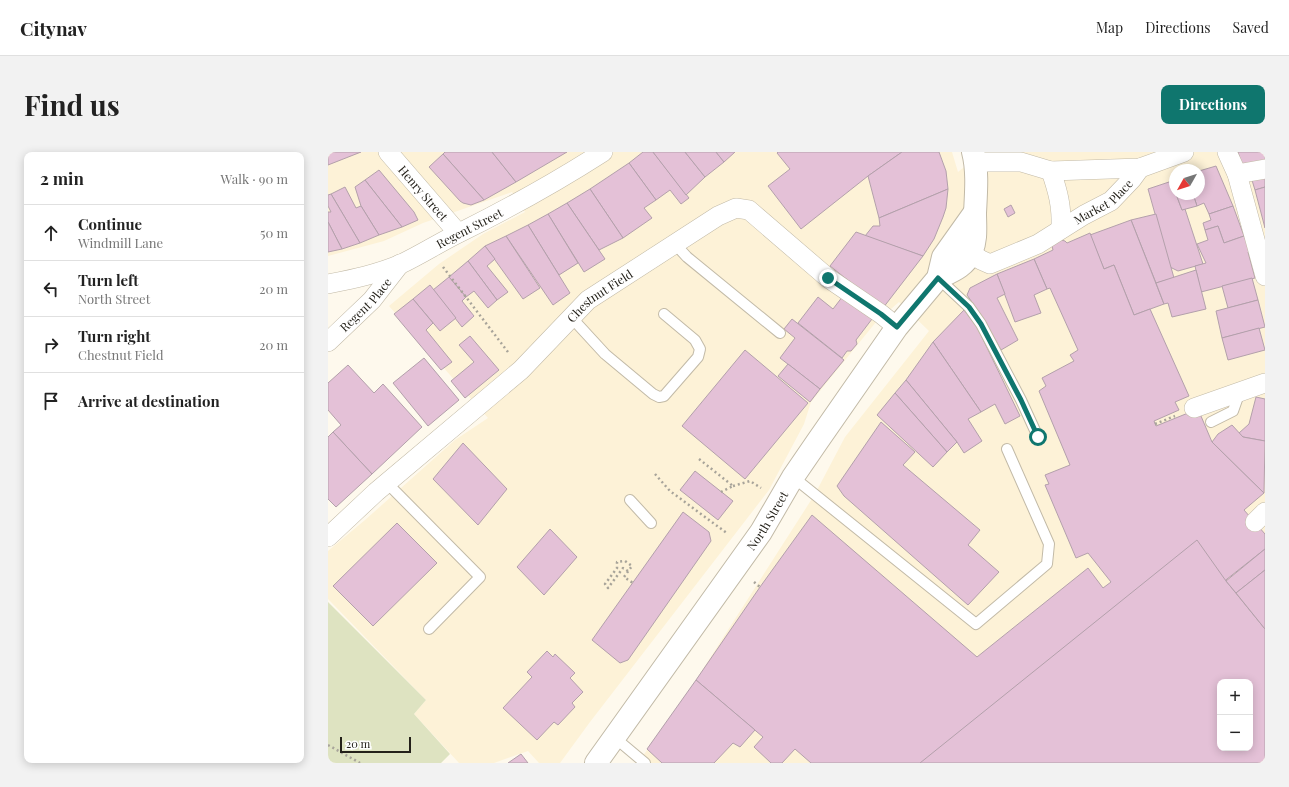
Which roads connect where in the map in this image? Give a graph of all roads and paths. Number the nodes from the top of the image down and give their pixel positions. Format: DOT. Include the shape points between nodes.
graph roads {
  1 [pos="388,152"];
  2 [pos="603,152"];
  3 [pos="1184,152"];
  4 [pos="1227,152"];
  5 [pos="974,157"];
  6 [pos="1017,157"];
  7 [pos="1140,168"];
  8 [pos="1265,169"];
  9 [pos="1051,171"];
  10 [pos="1237,174"];
  11 [pos="975,212"];
  12 [pos="1061,229"];
  13 [pos="458,233"];
  14 [pos="675,244"];
  15 [pos="431,249"];
  16 [pos="971,253"];
  17 [pos="400,264"];
  18 [pos="1265,276"];
  19 [pos="938,278"];
  20 [pos="328,284"];
  21 [pos="664,314"];
  22 [pos="572,317"];
  23 [pos="897,327"];
  24 [pos="780,333"];
  25 [pos="328,342"];
  26 [pos="521,370"];
  27 [pos="1265,383"];
  28 [pos="1240,391"];
  29 [pos="1194,408"];
  30 [pos="1211,422"];
  31 [pos="1038,437"];
  32 [pos="1008,449"];
  33 [pos="699,459"];
  34 [pos="656,474"];
  35 [pos="793,477"];
  36 [pos="387,483"];
  37 [pos="733,486"];
  38 [pos="761,488"];
  39 [pos="721,492"];
  40 [pos="630,500"];
  41 [pos="651,523"];
  42 [pos="728,534"];
  43 [pos="328,537"];
  44 [pos="628,571"];
  45 [pos="753,582"];
  46 [pos="632,583"];
  47 [pos="760,587"];
  48 [pos="428,629"];
  49 [pos="614,737"];
  50 [pos="328,745"];
  51 [pos="360,763"];
  52 [pos="596,763"];
  53 [pos="645,763"];
  1 -- 13 [label="street, Henry Street"];
  2 -- 13 [label="street, Regent Street" via="518,203"];
  3 -- 7 [label="street, Market Place"];
  4 -- 10 [label="street"];
  5 -- 6 [label="street, Market Place"];
  5 -- 11 [label="main road"];
  6 -- 9 [label="street, Market Place"];
  7 -- 9 [label="street, Market Place"];
  7 -- 12 [label="street, Market Place" via="1111,201"];
  8 -- 10 [label="street"];
  9 -- 12 [label="street, Market Place" via="1059,196"];
  10 -- 18 [label="street"];
  11 -- 16 [label="main road" via="975,239"];
  11 -- 19 [label="main road" via="943,257"];
  12 -- 16 [label="street, Market Place" via="1038,244 990,264"];
  13 -- 15 [label="street, Regent Street"];
  14 -- 22 [label="street, Chestnut Field" via="588,300"];
  14 -- 23 [label="street, Chestnut Field" via="724,213 736,208 749,210 828,278"];
  14 -- 24 [label="lane" via="687,257"];
  15 -- 17 [label="street, Regent Street"];
  15 -- 26 [label="path"];
  16 -- 19 [label="main road" via="958,268"];
  17 -- 20 [label="street, Regent Street" via="363,277"];
  17 -- 25 [label="street, Regent Place" via="372,300"];
  19 -- 23 [label="main road, North Street"];
  19 -- 31 [label="lane" via="969,307 981,324"];
  21 -- 22 [label="lane" via="695,340 700,349 698,357 664,396 659,397 605,354"];
  22 -- 26 [label="street, Chestnut Field"];
  23 -- 35 [label="main road, North Street"];
  26 -- 36 [label="street, Chestnut Field"];
  27 -- 28 [label="street"];
  28 -- 29 [label="street"];
  28 -- 30 [label="lane" via="1233,411"];
  32 -- 35 [label="lane" via="1049,544 1046,564 976,624"];
  33 -- 37 [label="path"];
  34 -- 42 [label="path" via="670,491"];
  35 -- 49 [label="main road, North Street" via="761,532"];
  36 -- 43 [label="street, Chestnut Field"];
  36 -- 48 [label="lane" via="480,577"];
  37 -- 38 [label="path" via="750,481"];
  37 -- 39 [label="path"];
  40 -- 41 [label="lane"];
  44 -- 44 [label="path" via="623,568 608,588 605,584 617,568 617,562 625,561 632,566"];
  44 -- 46 [label="path" via="624,577"];
  45 -- 47 [label="path"];
  49 -- 52 [label="main road, North Street"];
  49 -- 53 [label="lane"];
  50 -- 51 [label="path"];
}
